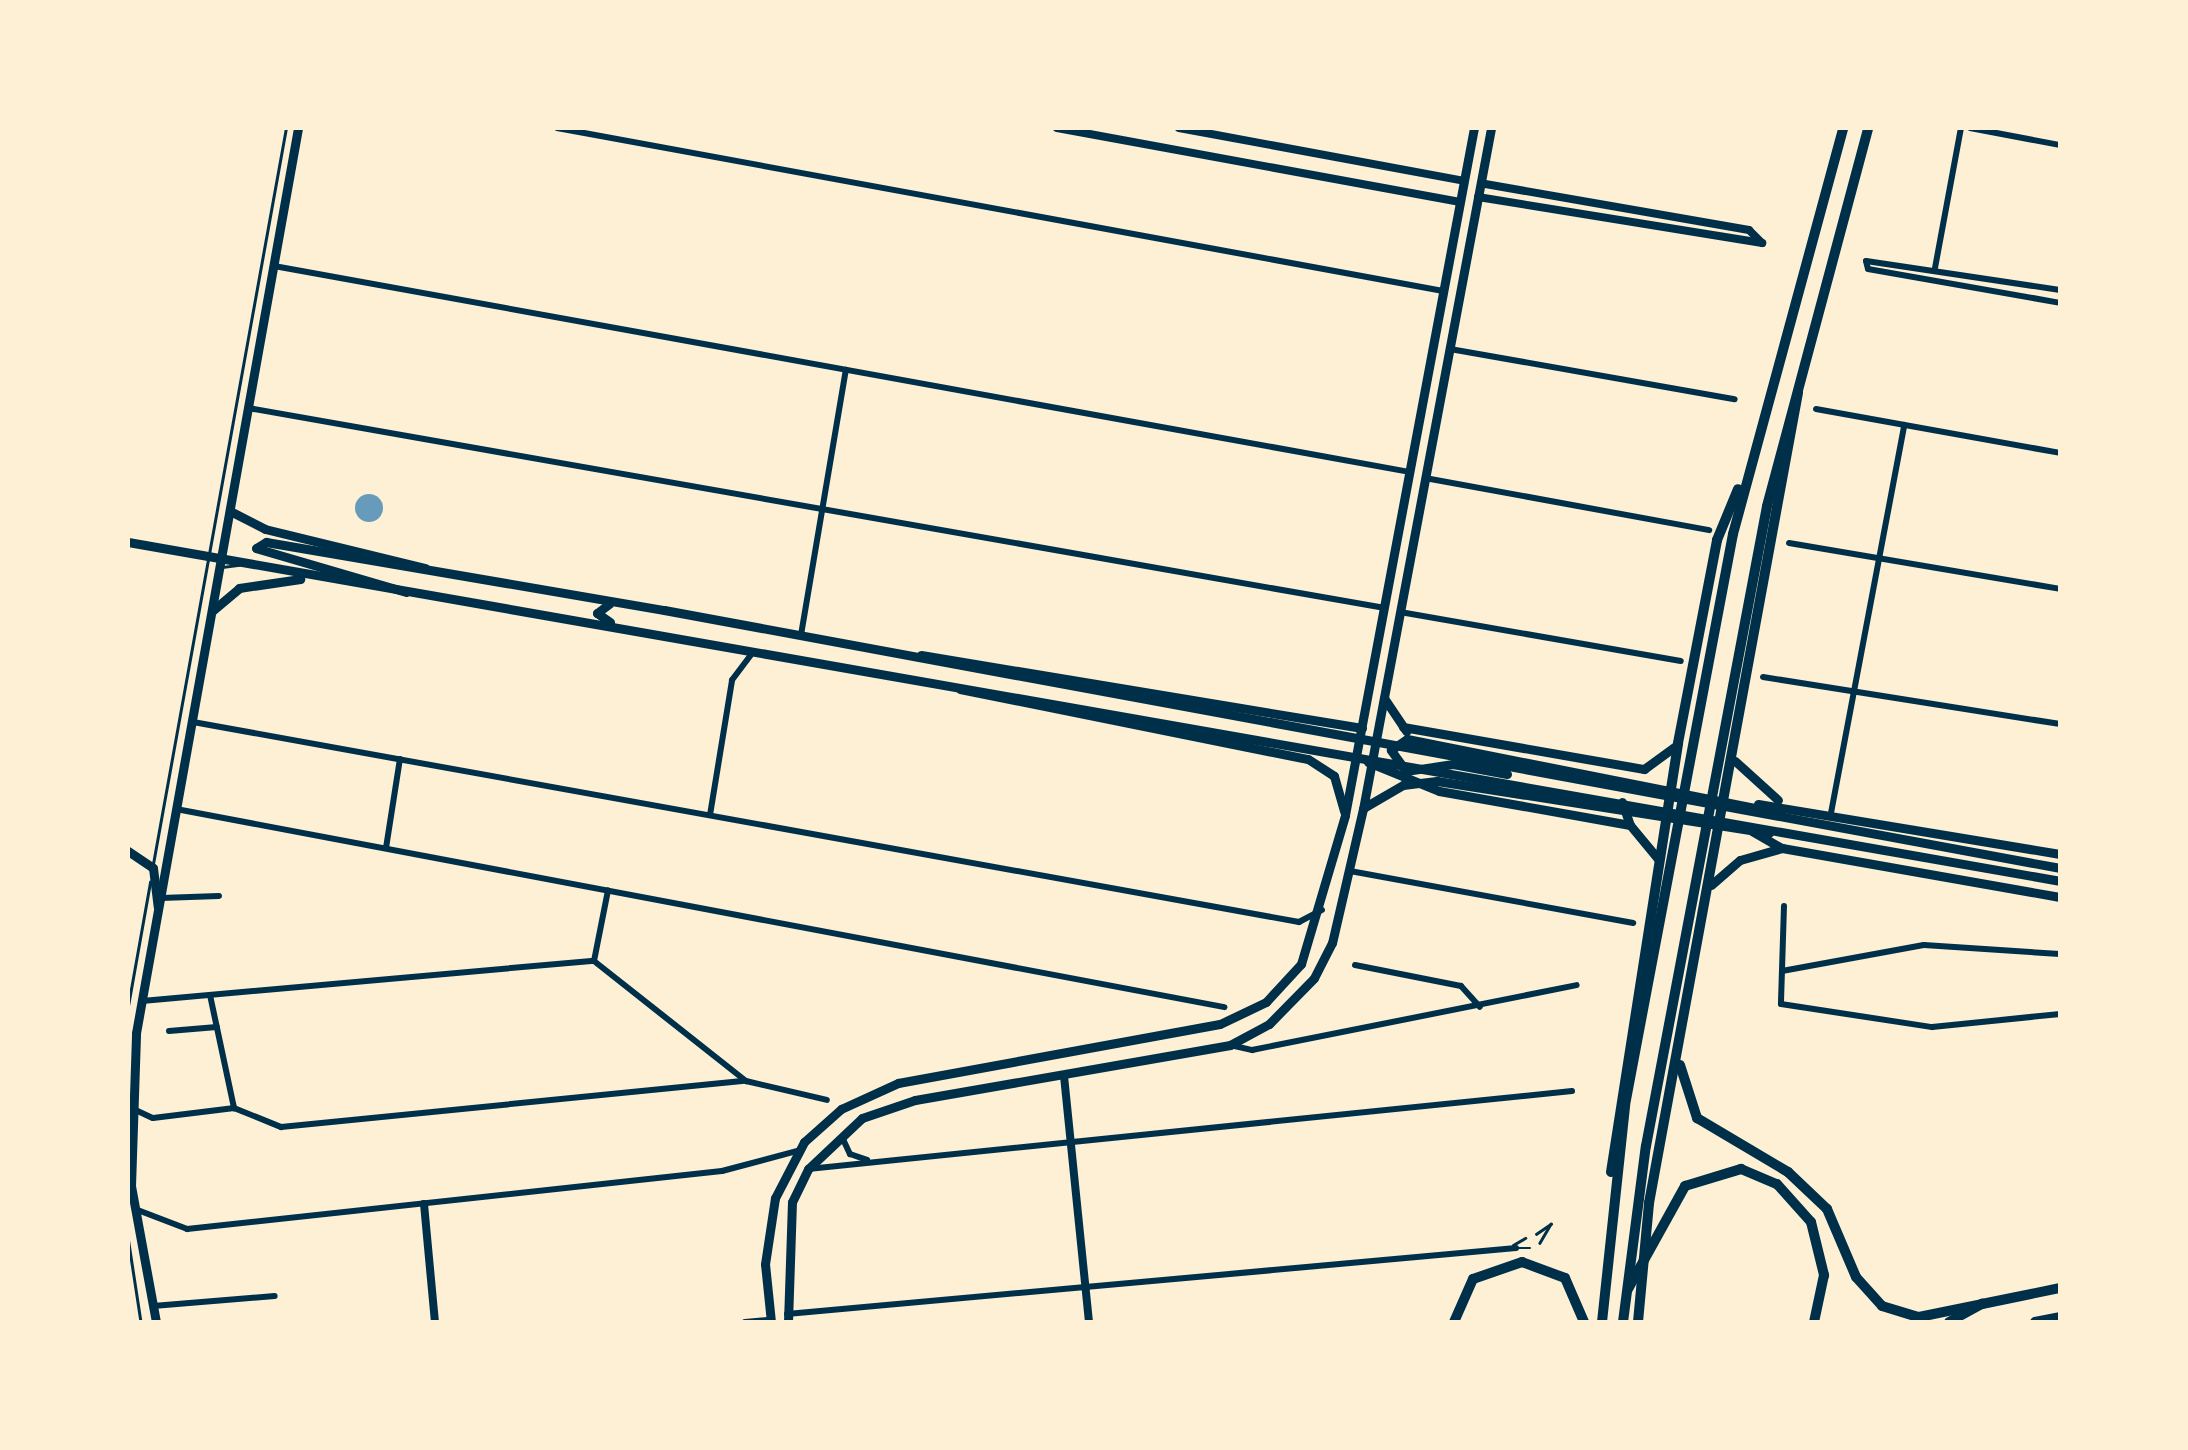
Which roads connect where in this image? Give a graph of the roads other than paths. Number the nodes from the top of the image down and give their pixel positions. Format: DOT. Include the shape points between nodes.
graph roads {
  1 [pos="286,128"];
  2 [pos="298,128"];
  3 [pos="557,128"];
  4 [pos="1057,128"];
  5 [pos="1179,128"];
  6 [pos="1474,128"];
  7 [pos="1491,128"];
  8 [pos="1842,128"];
  9 [pos="1868,128"];
  10 [pos="1961,128"];
  11 [pos="1970,128"];
  12 [pos="2060,144"];
  13 [pos="1441,176"];
  14 [pos="1464,181"];
  15 [pos="1481,183"];
  16 [pos="1496,186"];
  17 [pos="1478,197"];
  18 [pos="1436,198"];
  19 [pos="1493,200"];
  20 [pos="1460,202"];
  21 [pos="274,266"];
  22 [pos="1935,268"];
  23 [pos="2060,290"];
  24 [pos="1443,291"];
  25 [pos="2060,302"];
  26 [pos="1450,348"];
  27 [pos="1799,366"];
  28 [pos="846,370"];
  29 [pos="1735,399"];
  30 [pos="248,408"];
  31 [pos="1816,409"];
  32 [pos="1904,425"];
  33 [pos="2060,453"];
  34 [pos="1747,470"];
  35 [pos="1410,472"];
  36 [pos="1425,478"];
  37 [pos="822,509"];
  38 [pos="230,511"];
  39 [pos="1710,530"];
  40 [pos="128,542"];
  41 [pos="1790,544"];
  42 [pos="207,558"];
  43 [pos="1879,559"];
  44 [pos="221,564"];
  45 [pos="432,572"];
  46 [pos="314,578"];
  47 [pos="2060,590"];
  48 [pos="406,592"];
  49 [pos="622,604"];
  50 [pos="1384,608"];
  51 [pos="212,611"];
  52 [pos="1400,612"];
  53 [pos="636,631"];
  54 [pos="800,636"];
  55 [pos="752,652"];
  56 [pos="906,656"];
  57 [pos="1680,661"];
  58 [pos="1763,677"];
  59 [pos="943,682"];
  60 [pos="1854,691"];
  61 [pos="1384,698"];
  62 [pos="1296,716"];
  63 [pos="192,722"];
  64 [pos="2060,724"];
  65 [pos="1402,727"];
  66 [pos="1362,728"];
  67 [pos="1414,740"];
  68 [pos="1678,743"];
  69 [pos="1358,748"];
  70 [pos="1286,754"];
  71 [pos="400,760"];
  72 [pos="1735,761"];
  73 [pos="1372,766"];
  74 [pos="1353,775"];
  75 [pos="1369,779"];
  76 [pos="1412,784"];
  77 [pos="1790,805"];
  78 [pos="176,809"];
  79 [pos="1364,809"];
  80 [pos="1831,812"];
  81 [pos="1345,815"];
  82 [pos="710,816"];
  83 [pos="1807,822"];
  84 [pos="1892,824"];
  85 [pos="1630,825"];
  86 [pos="1933,831"];
  87 [pos="1806,834"];
  88 [pos="386,848"];
  89 [pos="1782,848"];
  90 [pos="128,851"];
  91 [pos="2060,854"];
  92 [pos="1659,862"];
  93 [pos="1882,865"];
  94 [pos="152,868"];
  95 [pos="2060,868"];
  96 [pos="1350,871"];
  97 [pos="1938,875"];
  98 [pos="2060,881"];
  99 [pos="1711,885"];
  100 [pos="608,890"];
  101 [pos="218,896"];
  102 [pos="2060,897"];
  103 [pos="158,903"];
  104 [pos="1784,906"];
  105 [pos="1322,910"];
  106 [pos="1633,923"];
  107 [pos="2060,954"];
  108 [pos="594,961"];
  109 [pos="1355,964"];
  110 [pos="1782,970"];
  111 [pos="1577,985"];
  112 [pos="210,995"];
  113 [pos="141,1001"];
  114 [pos="128,1006"];
  115 [pos="1224,1007"];
  116 [pos="1480,1007"];
  117 [pos="2060,1014"];
  118 [pos="217,1027"];
  119 [pos="1683,1029"];
  120 [pos="169,1031"];
  121 [pos="1230,1044"];
  122 [pos="1064,1076"];
  123 [pos="746,1081"];
  124 [pos="1572,1091"];
  125 [pos="827,1100"];
  126 [pos="129,1107"];
  127 [pos="234,1108"];
  128 [pos="842,1133"];
  129 [pos="1070,1142"];
  130 [pos="797,1151"];
  131 [pos="873,1162"];
  132 [pos="808,1168"];
  133 [pos="1613,1193"];
  134 [pos="424,1204"];
  135 [pos="134,1208"];
  136 [pos="1536,1234"];
  137 [pos="128,1237"];
  138 [pos="1525,1238"];
  139 [pos="1540,1243"];
  140 [pos="1512,1248"];
  141 [pos="1530,1248"];
  142 [pos="1645,1262"];
  143 [pos="1085,1287"];
  144 [pos="2060,1288"];
  145 [pos="1626,1292"];
  146 [pos="275,1296"];
  147 [pos="1982,1304"];
  148 [pos="152,1306"];
  149 [pos="2060,1317"];
  150 [pos="787,1318"];
  151 [pos="770,1321"];
  152 [pos="142,1322"];
  153 [pos="156,1322"];
  154 [pos="435,1322"];
  155 [pos="744,1322"];
  156 [pos="1089,1322"];
  157 [pos="1454,1322"];
  158 [pos="1584,1322"];
  159 [pos="1602,1322"];
  160 [pos="1623,1322"];
  161 [pos="1638,1322"];
  162 [pos="1814,1322"];
  163 [pos="1948,1322"];
  164 [pos="2036,1322"];
  1 -- 42 [label="lane"];
  2 -- 21 [label="main road"];
  3 -- 24 [label="street"];
  4 -- 18 [label="street"];
  5 -- 13 [label="street"];
  6 -- 14 [label="main road"];
  7 -- 15 [label="main road"];
  8 -- 34 [label="highway"];
  9 -- 27 [label="highway"];
  10 -- 22 [label="street"];
  11 -- 12 [label="street"];
  13 -- 14 [label="street"];
  13 -- 18 [label="street"];
  14 -- 20 [label="main road"];
  15 -- 16 [label="street"];
  15 -- 17 [label="main road"];
  16 -- 19 [label="street"];
  16 -- 19 [label="street" via="1750,230 1762,243"];
  17 -- 19 [label="street"];
  17 -- 26 [label="main road"];
  18 -- 20 [label="street"];
  20 -- 24 [label="main road"];
  21 -- 28 [label="street"];
  21 -- 30 [label="main road"];
  22 -- 23 [label="street"];
  22 -- 25 [label="street" via="1870,256 1868,269"];
  24 -- 35 [label="main road"];
  26 -- 29 [label="street"];
  26 -- 36 [label="main road"];
  27 -- 72 [label="highway"];
  27 -- 145 [label="highway" via="1659,1071"];
  28 -- 35 [label="street"];
  28 -- 37 [label="street"];
  30 -- 37 [label="street"];
  30 -- 38 [label="main road"];
  31 -- 32 [label="street"];
  32 -- 33 [label="street"];
  32 -- 43 [label="street"];
  34 -- 68 [label="highway" via="1717,540"];
  34 -- 133 [label="highway"];
  35 -- 50 [label="main road"];
  36 -- 39 [label="street"];
  36 -- 52 [label="main road"];
  37 -- 50 [label="street"];
  37 -- 54 [label="street"];
  38 -- 44 [label="main road"];
  38 -- 45 [label="main road" via="266,529 403,556"];
  40 -- 42 [label="main road"];
  41 -- 43 [label="street"];
  42 -- 44 [label="main road"];
  42 -- 94 [label="lane"];
  43 -- 47 [label="street"];
  43 -- 60 [label="street"];
  44 -- 46 [label="main road"];
  44 -- 51 [label="main road"];
  45 -- 48 [label="main road" via="262,542 257,553"];
  45 -- 49 [label="main road"];
  46 -- 48 [label="main road"];
  46 -- 51 [label="main road" via="249,585"];
  48 -- 53 [label="main road"];
  49 -- 53 [label="main road" via="600,605 597,615"];
  49 -- 54 [label="main road"];
  50 -- 66 [label="main road"];
  51 -- 63 [label="main road"];
  52 -- 57 [label="street"];
  52 -- 61 [label="main road"];
  53 -- 55 [label="main road"];
  54 -- 56 [label="main road"];
  55 -- 59 [label="main road"];
  55 -- 82 [label="street" via="732,680"];
  56 -- 62 [label="main road" via="947,654"];
  56 -- 83 [label="main road"];
  58 -- 60 [label="street"];
  59 -- 70 [label="main road" via="984,699"];
  59 -- 87 [label="main road"];
  60 -- 64 [label="street"];
  60 -- 80 [label="street"];
  61 -- 65 [label="main road"];
  61 -- 73 [label="main road"];
  62 -- 66 [label="main road"];
  62 -- 70 [label="main road" via="1307,738"];
  63 -- 71 [label="street"];
  63 -- 78 [label="main road"];
  65 -- 67 [label="main road"];
  65 -- 68 [label="main road" via="1644,770"];
  66 -- 69 [label="main road"];
  67 -- 83 [label="main road"];
  67 -- 85 [label="main road" via="1391,750 1406,771 1453,764 1614,794"];
  68 -- 92 [label="highway"];
  69 -- 73 [label="main road"];
  69 -- 74 [label="main road"];
  70 -- 81 [label="main road" via="1330,772"];
  71 -- 82 [label="street"];
  71 -- 88 [label="street"];
  72 -- 77 [label="main road"];
  72 -- 99 [label="highway"];
  73 -- 75 [label="main road"];
  73 -- 76 [label="main road"];
  74 -- 75 [label="main road"];
  74 -- 81 [label="main road"];
  75 -- 79 [label="main road"];
  76 -- 79 [label="main road"];
  76 -- 85 [label="main road"];
  76 -- 87 [label="main road"];
  77 -- 80 [label="main road"];
  77 -- 89 [label="main road" via="1761,802 1750,819 1754,834"];
  78 -- 88 [label="street"];
  78 -- 103 [label="main road"];
  79 -- 96 [label="main road"];
  80 -- 84 [label="main road"];
  81 -- 105 [label="main road"];
  82 -- 105 [label="street" via="1299,922"];
  83 -- 95 [label="main road"];
  84 -- 86 [label="main road"];
  84 -- 93 [label="main road" via="1900,848"];
  85 -- 92 [label="main road"];
  86 -- 91 [label="main road"];
  86 -- 97 [label="main road" via="1920,851"];
  87 -- 98 [label="main road"];
  88 -- 100 [label="street"];
  89 -- 93 [label="main road"];
  89 -- 99 [label="main road" via="1740,860"];
  90 -- 94 [label="main road"];
  92 -- 133 [label="highway" via="1610,1139"];
  93 -- 97 [label="main road"];
  94 -- 103 [label="main road"];
  94 -- 114 [label="lane"];
  96 -- 106 [label="street"];
  96 -- 121 [label="main road" via="1314,978 1269,1024"];
  97 -- 102 [label="main road"];
  99 -- 119 [label="highway"];
  100 -- 108 [label="street"];
  100 -- 115 [label="street"];
  101 -- 103 [label="street"];
  103 -- 113 [label="main road"];
  104 -- 110 [label="street"];
  105 -- 130 [label="main road" via="1292,977 1239,1017 898,1083 841,1109"];
  107 -- 110 [label="street" via="1924,945"];
  108 -- 112 [label="street"];
  108 -- 123 [label="street"];
  109 -- 116 [label="street" via="1460,986"];
  110 -- 117 [label="street" via="1781,1004 1932,1028"];
  111 -- 116 [label="street"];
  112 -- 113 [label="street"];
  112 -- 118 [label="street"];
  113 -- 126 [label="main road"];
  116 -- 121 [label="street" via="1252,1050"];
  118 -- 120 [label="street"];
  118 -- 127 [label="street"];
  119 -- 142 [label="highway"];
  119 -- 147 [label="highway" via="1681,1074 1693,1112 1788,1172 1827,1209 1872,1298 1919,1317"];
  121 -- 122 [label="main road"];
  122 -- 128 [label="main road" via="899,1104"];
  122 -- 129 [label="street"];
  123 -- 125 [label="street"];
  123 -- 127 [label="street" via="281,1127"];
  124 -- 129 [label="street"];
  126 -- 127 [label="street" via="153,1118"];
  126 -- 135 [label="main road"];
  128 -- 131 [label="street" via="850,1154"];
  128 -- 132 [label="main road"];
  129 -- 131 [label="street"];
  129 -- 143 [label="street"];
  130 -- 134 [label="street" via="722,1171"];
  130 -- 151 [label="main road" via="770,1216"];
  131 -- 132 [label="street"];
  132 -- 150 [label="main road" via="787,1218"];
  133 -- 159 [label="highway"];
  134 -- 135 [label="street" via="177,1230"];
  134 -- 154 [label="street"];
  135 -- 148 [label="main road"];
  136 -- 139 [label="lane" via="1551,1224"];
  137 -- 152 [label="lane"];
  138 -- 140 [label="lane"];
  140 -- 141 [label="lane"];
  140 -- 143 [label="street"];
  142 -- 145 [label="highway"];
  142 -- 161 [label="highway"];
  142 -- 162 [label="highway" via="1685,1186 1711,1172 1753,1172 1792,1196 1815,1230 1824,1275"];
  143 -- 150 [label="street"];
  143 -- 156 [label="street"];
  144 -- 147 [label="highway"];
  145 -- 160 [label="highway"];
  146 -- 148 [label="street"];
  147 -- 163 [label="highway"];
  148 -- 153 [label="main road"];
  149 -- 164 [label="highway"];
  151 -- 155 [label="street"];
  157 -- 158 [label="highway" via="1473,1279 1522,1262 1565,1278"];
}
